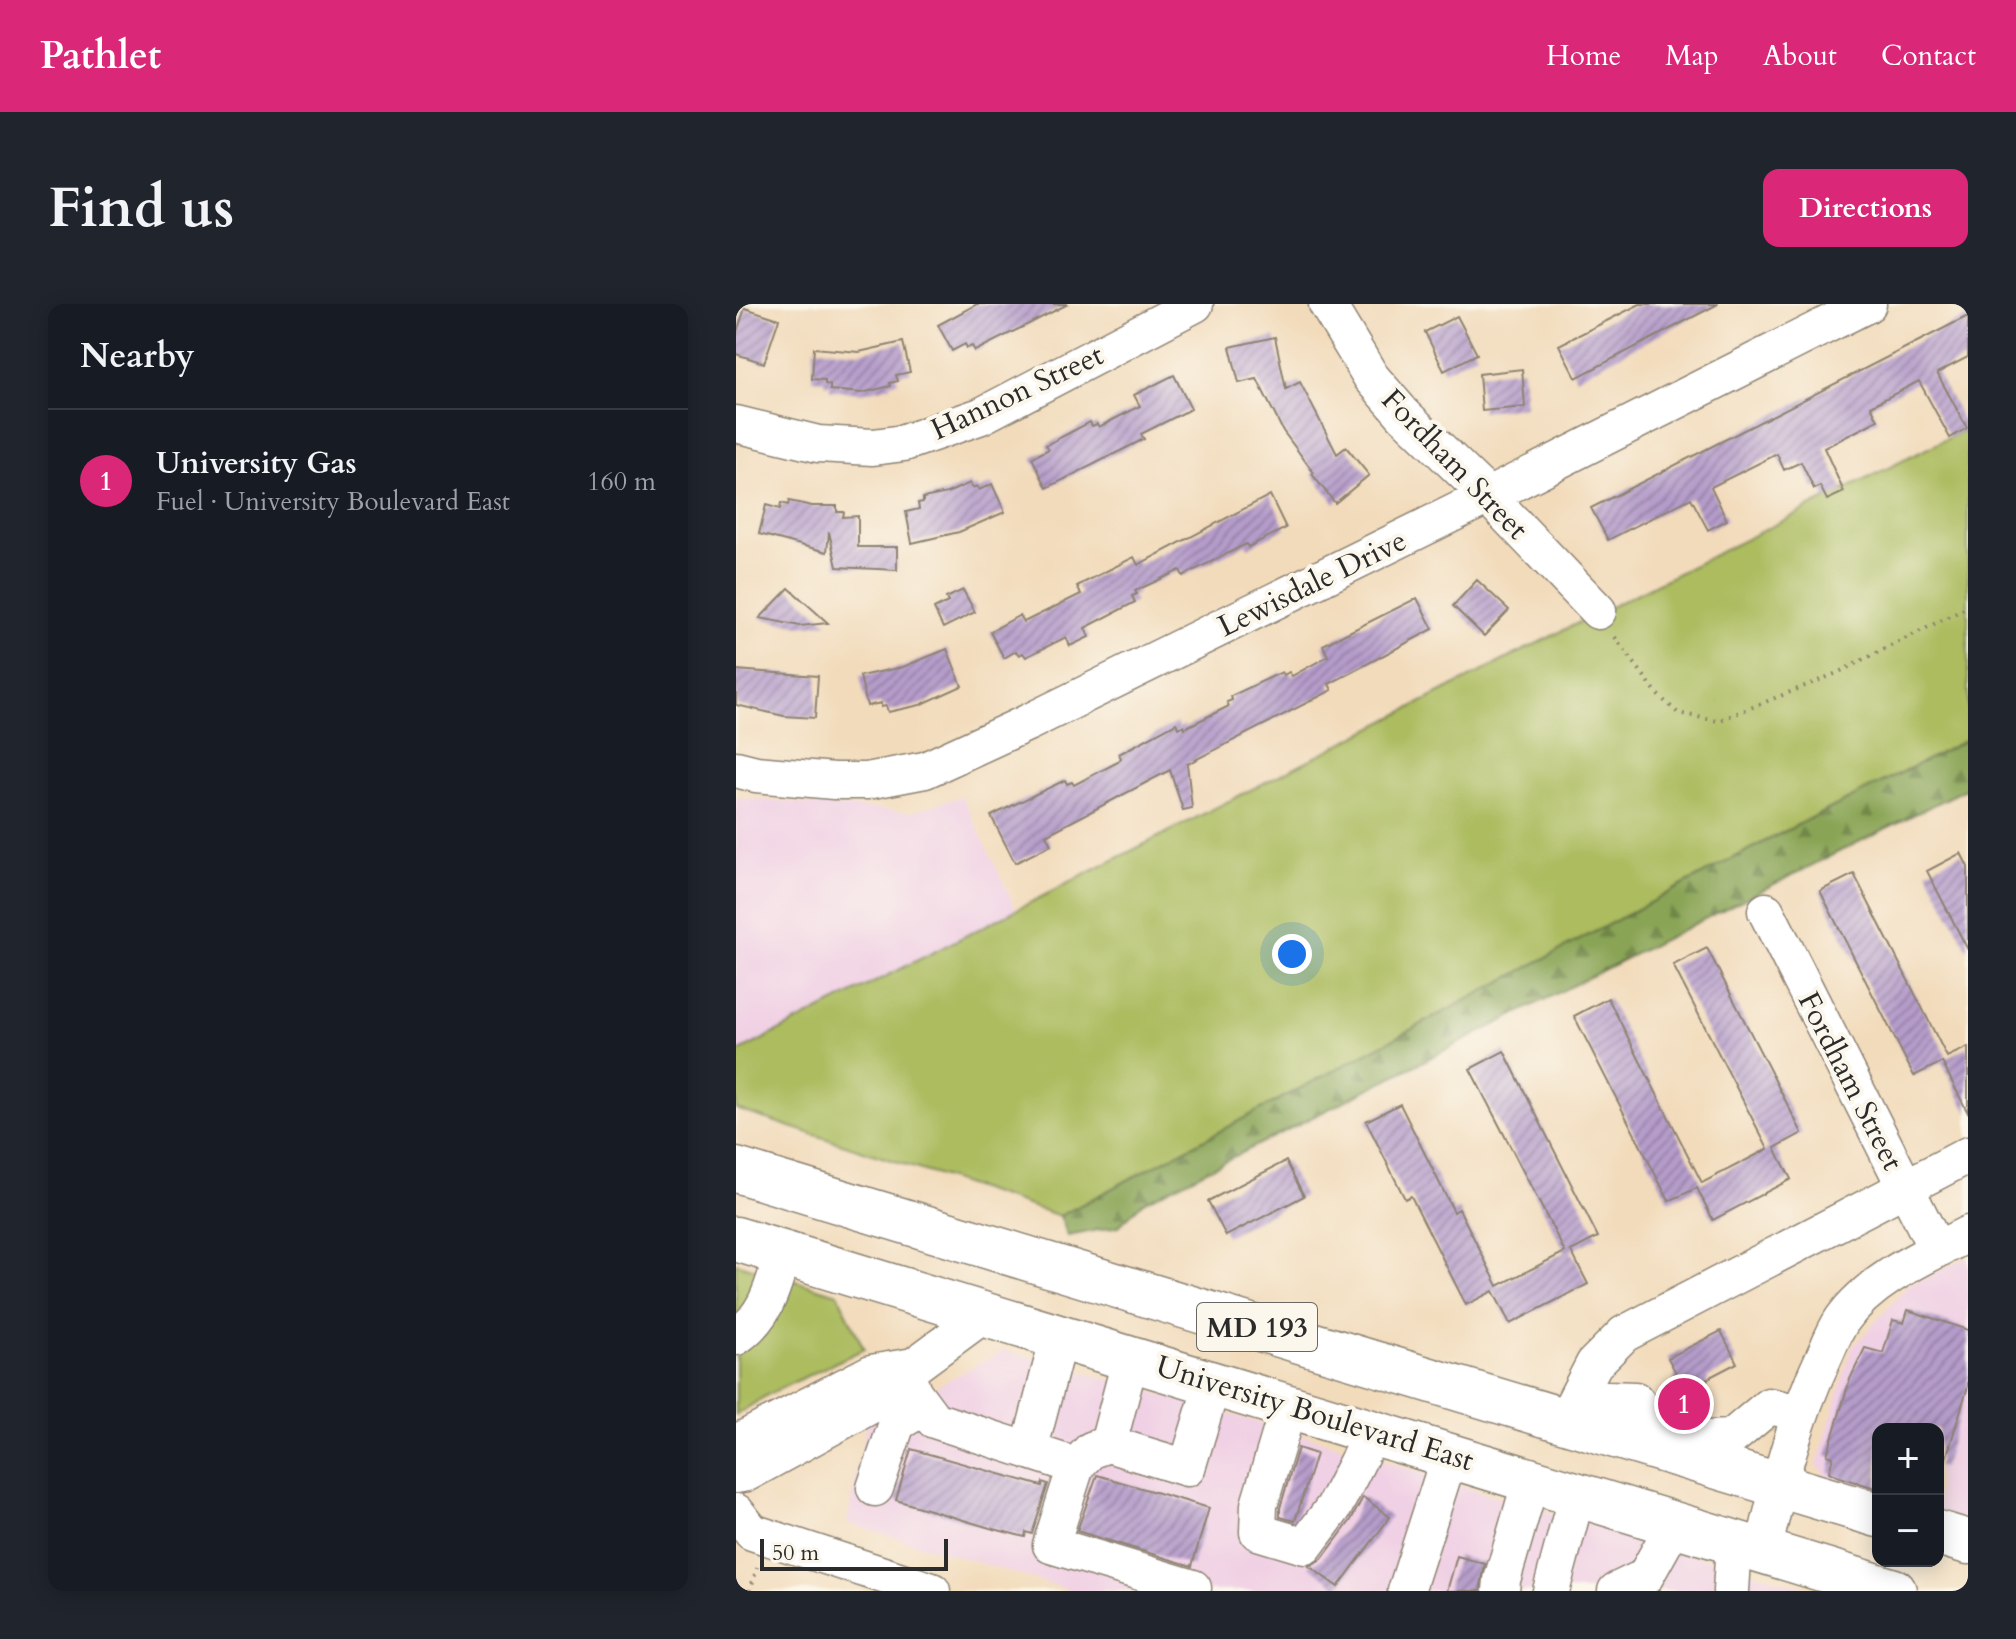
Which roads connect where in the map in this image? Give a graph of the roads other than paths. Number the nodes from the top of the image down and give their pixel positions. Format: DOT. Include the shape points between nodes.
graph roads {
  1 [pos="1195,304"];
  2 [pos="1327,304"];
  3 [pos="1868,304"];
  4 [pos="736,424"];
  5 [pos="1488,496"];
  6 [pos="1598,611"];
  7 [pos="736,769"];
  8 [pos="1766,911"];
  9 [pos="1968,1155"];
  10 [pos="736,1170"];
  11 [pos="1905,1187"];
  12 [pos="736,1239"];
  13 [pos="1952,1242"];
  14 [pos="783,1253"];
  15 [pos="986,1313"];
  16 [pos="1059,1336"];
  17 [pos="736,1337"];
  18 [pos="1131,1357"];
  19 [pos="910,1371"];
  20 [pos="1213,1382"];
  21 [pos="1289,1405"];
  22 [pos="924,1407"];
  23 [pos="1572,1409"];
  24 [pos="1801,1413"];
  25 [pos="1373,1431"];
  26 [pos="736,1443"];
  27 [pos="1108,1444"];
  28 [pos="1029,1451"];
  29 [pos="1450,1454"];
  30 [pos="1076,1466"];
  31 [pos="736,1475"];
  32 [pos="1531,1480"];
  33 [pos="1778,1484"];
  34 [pos="875,1488"];
  35 [pos="1577,1494"];
  36 [pos="736,1512"];
  37 [pos="1872,1513"];
  38 [pos="1674,1525"];
  39 [pos="1944,1535"];
  40 [pos="1968,1542"];
  41 [pos="1749,1547"];
  42 [pos="1193,1588"];
  43 [pos="1871,1588"];
  44 [pos="932,1591"];
  45 [pos="1406,1591"];
  46 [pos="1501,1591"];
  47 [pos="1551,1591"];
  48 [pos="1616,1591"];
  49 [pos="1731,1591"];
  1 -- 4 [label="street, Hannon Street" via="981,416 904,443 818,444"];
  2 -- 5 [label="street, Fordham Street" via="1371,377"];
  3 -- 5 [label="street, Lewisdale Drive"];
  5 -- 6 [label="street, Fordham Street"];
  5 -- 7 [label="street, Lewisdale Drive" via="925,770 834,781"];
  8 -- 11 [label="street, Fordham Street"];
  9 -- 11 [label="street"];
  10 -- 23 [label="main road, MD 193" via="980,1246"];
  11 -- 13 [label="street, Fordham Street"];
  11 -- 23 [label="street" via="1624,1334 1594,1364"];
  12 -- 14 [label="main road, University Boulevard East / MD 193"];
  13 -- 24 [label="street" via="1885,1281 1843,1320"];
  14 -- 15 [label="main road, University Boulevard East / MD 193"];
  14 -- 17 [label="street" via="770,1298 756,1321"];
  15 -- 16 [label="main road, University Boulevard East / MD 193"];
  15 -- 19 [label="street"];
  16 -- 18 [label="main road, University Boulevard East / MD 193"];
  16 -- 28 [label="street"];
  18 -- 20 [label="main road, University Boulevard East / MD 193"];
  18 -- 27 [label="street"];
  19 -- 22 [label="street"];
  19 -- 26 [label="street" via="871,1373"];
  19 -- 31 [label="street" via="888,1396"];
  20 -- 21 [label="main road, University Boulevard East / MD 193"];
  20 -- 27 [label="street" via="1187,1468"];
  21 -- 25 [label="main road, University Boulevard East / MD 193"];
  21 -- 25 [label="street" via="1259,1505 1258,1532 1305,1546 1334,1507"];
  22 -- 28 [label="street" via="934,1420"];
  22 -- 34 [label="street" via="897,1423"];
  23 -- 24 [label="street" via="1635,1400 1654,1423 1706,1439 1731,1438 1769,1406"];
  23 -- 33 [label="main road, MD 193"];
  24 -- 33 [label="street"];
  25 -- 29 [label="main road, University Boulevard East / MD 193"];
  27 -- 30 [label="street" via="1091,1450"];
  28 -- 30 [label="street"];
  29 -- 32 [label="main road, University Boulevard East / MD 193"];
  29 -- 45 [label="street"];
  30 -- 42 [label="street" via="1051,1545"];
  32 -- 35 [label="main road, University Boulevard East / MD 193"];
  32 -- 46 [label="street"];
  33 -- 37 [label="main road, MD 193"];
  33 -- 41 [label="street"];
  35 -- 38 [label="main road, University Boulevard East / MD 193"];
  35 -- 47 [label="street"];
  36 -- 44 [label="street" via="752,1532"];
  38 -- 41 [label="main road, University Boulevard East / MD 193"];
  38 -- 48 [label="street" via="1645,1577"];
  39 -- 40 [label="main road"];
  41 -- 43 [label="main road, University Boulevard East / MD 193"];
  41 -- 49 [label="street"];
}
